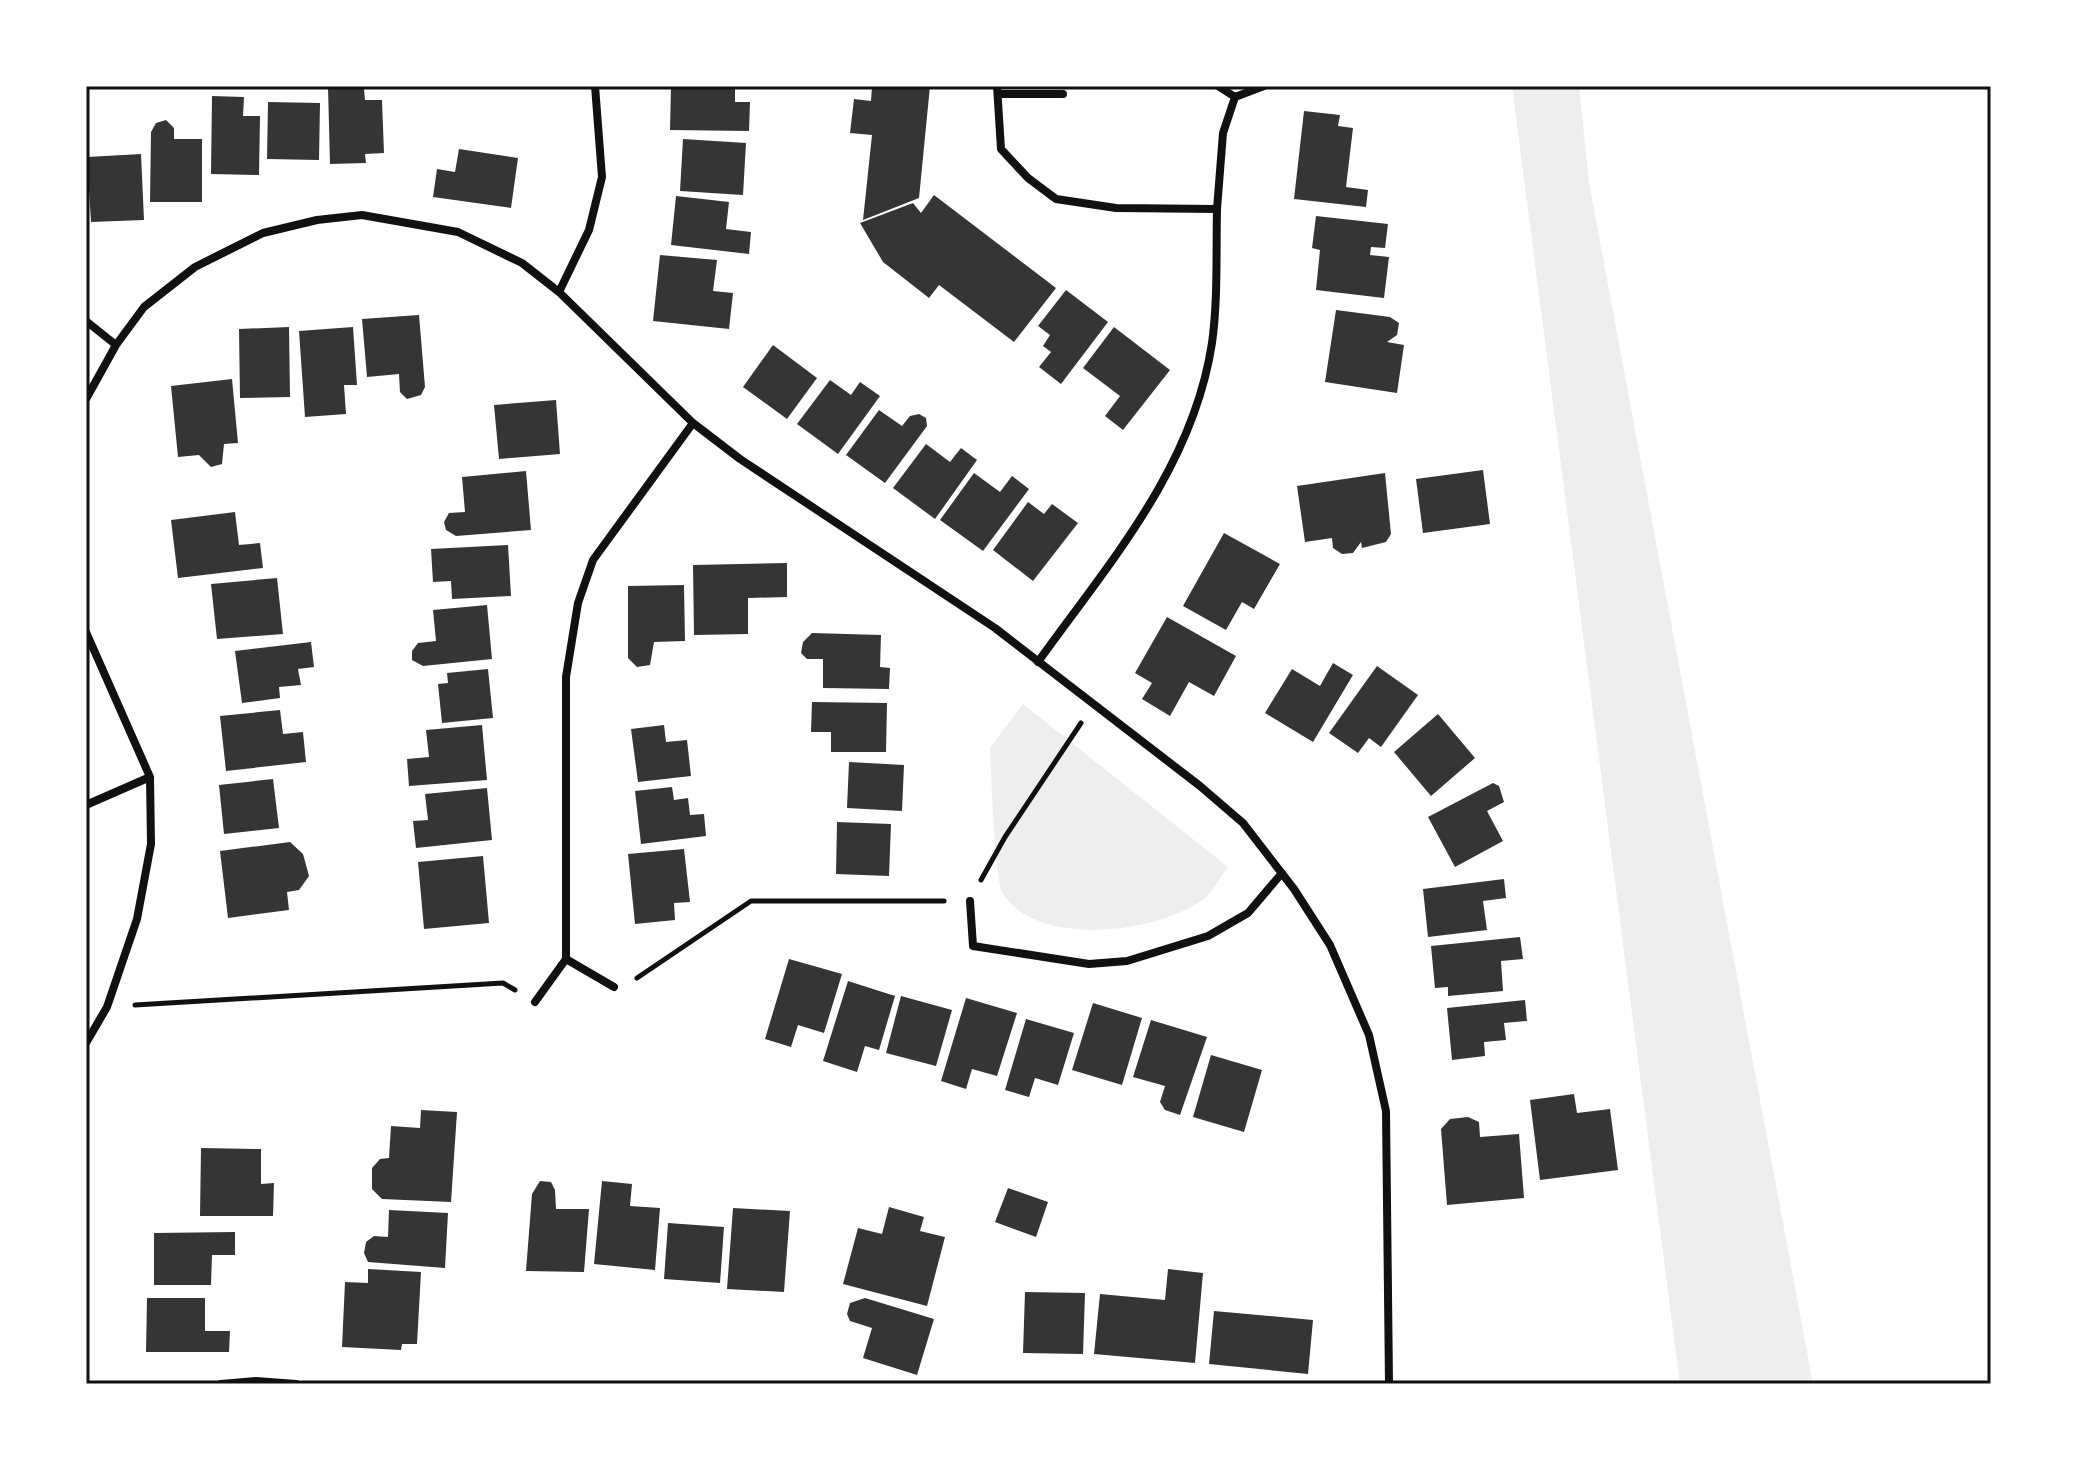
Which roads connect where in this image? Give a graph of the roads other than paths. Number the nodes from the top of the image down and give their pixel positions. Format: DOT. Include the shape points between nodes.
graph roads {
  1 [pos="595,86"];
  2 [pos="1218,86"];
  3 [pos="1264,86"];
  4 [pos="997,90"];
  5 [pos="1063,94"];
  6 [pos="1235,97"];
  7 [pos="1217,209"];
  8 [pos="559,292"];
  9 [pos="86,321"];
  10 [pos="116,345"];
  11 [pos="86,399"];
  12 [pos="693,423"];
  13 [pos="86,632"];
  14 [pos="1038,662"];
  15 [pos="150,777"];
  16 [pos="86,805"];
  17 [pos="1282,873"];
  18 [pos="970,901"];
  19 [pos="566,959"];
  20 [pos="614,987"];
  21 [pos="535,1002"];
  22 [pos="86,1043"];
  23 [pos="221,1384"];
  24 [pos="296,1384"];
  25 [pos="1389,1384"];
  1 -- 8 [label="street" via="602,177 589,230"];
  2 -- 6 [label="street"];
  3 -- 6 [label="street"];
  4 -- 5 [label="street"];
  4 -- 7 [label="street" via="1001,149 1056,199 1116,208"];
  6 -- 7 [label="street" via="1223,133"];
  7 -- 14 [label="street" via="1212,344 1180,454 1148,508"];
  8 -- 10 [label="street" via="522,263 458,232 362,215 317,220 263,233 195,267 144,307"];
  8 -- 12 [label="street"];
  9 -- 10 [label="street"];
  10 -- 11 [label="street"];
  12 -- 14 [label="street"];
  12 -- 19 [label="street" via="593,560 578,603 566,677"];
  13 -- 15 [label="street"];
  14 -- 17 [label="street" via="1243,823"];
  15 -- 16 [label="street"];
  15 -- 22 [label="street" via="151,844 137,919 107,1007"];
  17 -- 18 [label="street" via="1248,913 1208,936 1127,961 1089,964 973,946"];
  17 -- 25 [label="street" via="1330,945 1364,1023 1386,1111"];
  19 -- 20 [label="street"];
  19 -- 21 [label="street"];
  23 -- 24 [label="street"];
}
